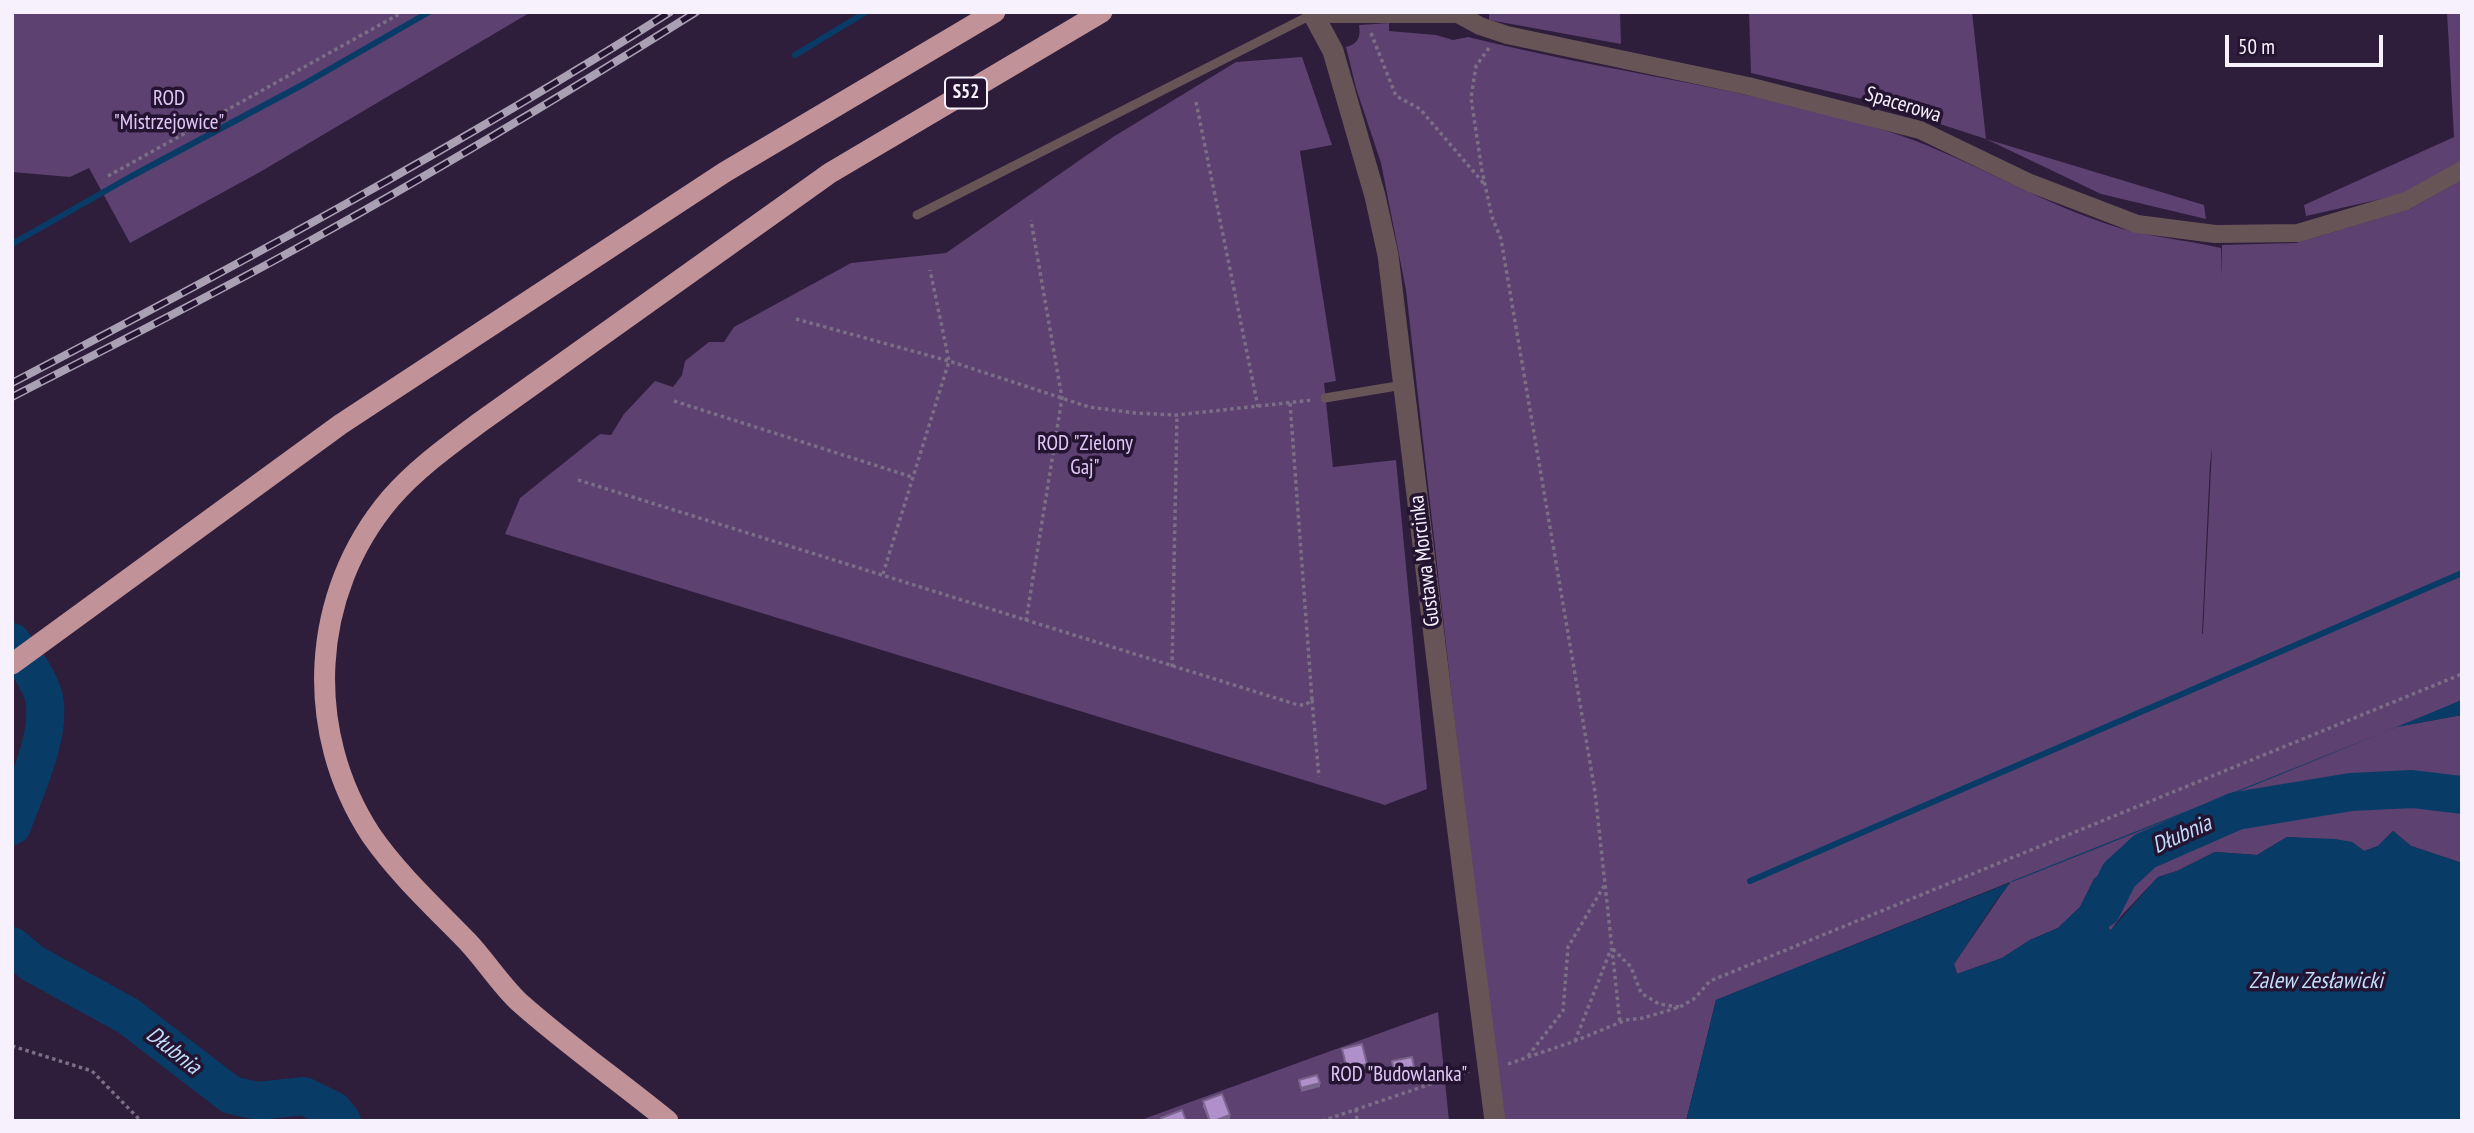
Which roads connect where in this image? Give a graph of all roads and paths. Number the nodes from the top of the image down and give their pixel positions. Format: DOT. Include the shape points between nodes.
graph roads {
  1 [pos="403,12"];
  2 [pos="995,12"];
  3 [pos="1102,12"];
  4 [pos="1313,13"];
  5 [pos="1458,13"];
  6 [pos="1364,15"];
  7 [pos="1507,35"];
  8 [pos="1196,102"];
  9 [pos="2462,170"];
  10 [pos="108,176"];
  11 [pos="1487,186"];
  12 [pos="917,215"];
  13 [pos="1031,220"];
  14 [pos="930,270"];
  15 [pos="796,319"];
  16 [pos="949,361"];
  17 [pos="1405,384"];
  18 [pos="1062,398"];
  19 [pos="1325,398"];
  20 [pos="674,401"];
  21 [pos="1290,403"];
  22 [pos="1258,407"];
  23 [pos="1177,415"];
  24 [pos="913,477"];
  25 [pos="578,480"];
  26 [pos="883,574"];
  27 [pos="1026,621"];
  28 [pos="12,664"];
  29 [pos="1172,667"];
  30 [pos="2462,674"];
  31 [pos="1312,700"];
  32 [pos="1319,777"];
  33 [pos="1605,884"];
  34 [pos="1612,948"];
  35 [pos="1680,1007"];
  36 [pos="1620,1023"];
  37 [pos="1575,1041"];
  38 [pos="12,1045"];
  39 [pos="1527,1058"];
  40 [pos="1488,1068"];
  41 [pos="1356,1109"];
  42 [pos="141,1121"];
  43 [pos="668,1121"];
  44 [pos="1322,1121"];
  45 [pos="1357,1121"];
  46 [pos="1495,1121"];
  1 -- 10 [label="path"];
  2 -- 28 [label="highway, S52" via="725,173 341,424"];
  3 -- 43 [label="highway, S52" via="830,173 479,423 423,466 391,498 347,568 334,606 325,661 325,705 332,748 364,823 404,875 517,1000"];
  4 -- 6 [label="street, Spacerowa"];
  4 -- 12 [label="lane"];
  4 -- 17 [label="street, Gustawa Morcinka" via="1333,51 1375,196"];
  5 -- 6 [label="street, Spacerowa"];
  5 -- 7 [label="street, Spacerowa"];
  6 -- 11 [label="path" via="1396,96 1420,109"];
  7 -- 9 [label="street, Spacerowa" via="1748,86 1920,130 2030,183 2137,224 2215,234 2298,233 2406,201"];
  7 -- 11 [label="path" via="1486,51 1476,66 1471,99"];
  8 -- 22 [label="path"];
  11 -- 33 [label="path" via="1501,239 1593,779"];
  13 -- 18 [label="path"];
  14 -- 16 [label="path"];
  15 -- 16 [label="path"];
  16 -- 18 [label="path"];
  16 -- 24 [label="path"];
  17 -- 19 [label="lane"];
  17 -- 40 [label="street, Gustawa Morcinka"];
  18 -- 23 [label="path" via="1089,407"];
  18 -- 27 [label="path"];
  19 -- 21 [label="path"];
  20 -- 24 [label="path"];
  21 -- 22 [label="path"];
  21 -- 31 [label="path"];
  22 -- 23 [label="path"];
  23 -- 29 [label="path"];
  24 -- 26 [label="path"];
  25 -- 26 [label="path"];
  26 -- 27 [label="path"];
  27 -- 29 [label="path"];
  29 -- 31 [label="path" via="1298,705"];
  30 -- 35 [label="path" via="1710,981"];
  31 -- 32 [label="path"];
  33 -- 34 [label="path"];
  33 -- 39 [label="path" via="1568,947 1563,1011"];
  34 -- 35 [label="path" via="1631,967 1641,993"];
  34 -- 36 [label="path"];
  34 -- 37 [label="path"];
  35 -- 36 [label="path"];
  36 -- 37 [label="path"];
  37 -- 39 [label="path"];
  38 -- 42 [label="path" via="92,1071"];
  39 -- 40 [label="path"];
  40 -- 41 [label="path"];
  40 -- 46 [label="street, Gustawa Morcinka"];
  41 -- 44 [label="path"];
  41 -- 45 [label="path"];
}
